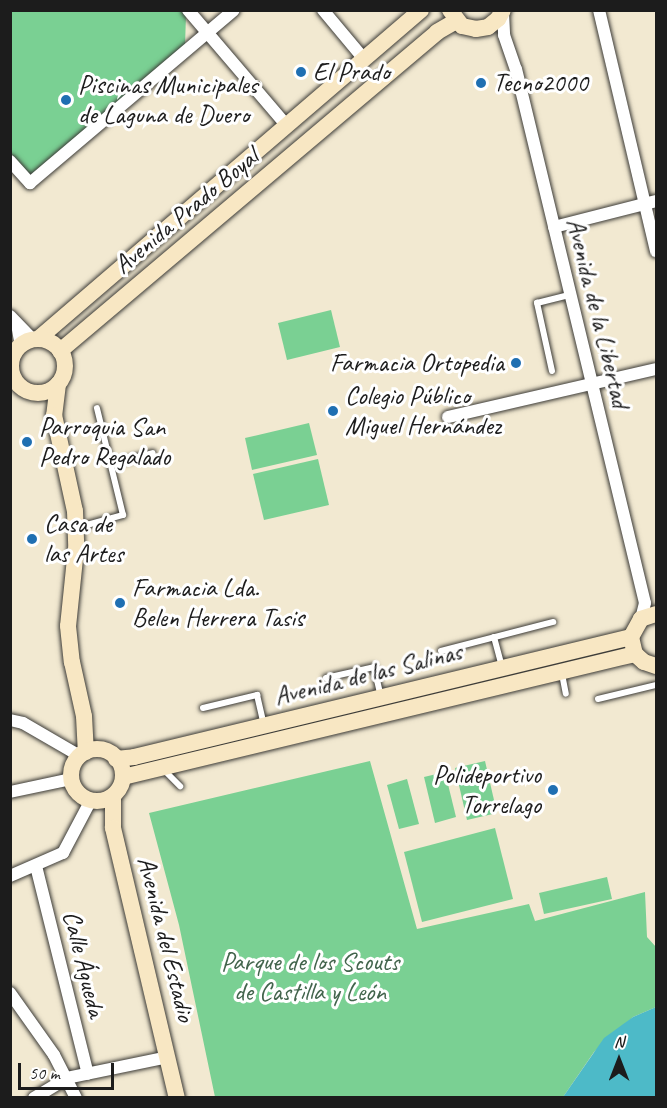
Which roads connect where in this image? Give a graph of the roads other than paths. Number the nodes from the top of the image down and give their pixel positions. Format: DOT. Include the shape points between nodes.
graph roads {
  1 [pos="188,10"];
  2 [pos="234,10"];
  3 [pos="323,10"];
  4 [pos="422,10"];
  5 [pos="599,10"];
  6 [pos="503,12"];
  7 [pos="453,16"];
  8 [pos="488,27"];
  9 [pos="207,33"];
  10 [pos="504,35"];
  11 [pos="364,59"];
  12 [pos="286,126"];
  13 [pos="10,162"];
  14 [pos="651,202"];
  15 [pos="554,227"];
  16 [pos="657,251"];
  17 [pos="570,295"];
  18 [pos="14,320"];
  19 [pos="23,348"];
  20 [pos="60,351"];
  21 [pos="657,369"];
  22 [pos="552,371"];
  23 [pos="58,384"];
  24 [pos="592,384"];
  25 [pos="21,388"];
  26 [pos="97,408"];
  27 [pos="54,415"];
  28 [pos="448,417"];
  29 [pos="153,453"];
  30 [pos="111,464"];
  31 [pos="76,528"];
  32 [pos="650,612"];
  33 [pos="553,622"];
  34 [pos="494,637"];
  35 [pos="633,645"];
  36 [pos="441,651"];
  37 [pos="657,666"];
  38 [pos="502,668"];
  39 [pos="561,671"];
  40 [pos="326,678"];
  41 [pos="657,685"];
  42 [pos="566,694"];
  43 [pos="381,698"];
  44 [pos="598,699"];
  45 [pos="203,708"];
  46 [pos="10,720"];
  47 [pos="265,726"];
  48 [pos="89,752"];
  49 [pos="117,759"];
  50 [pos="162,767"];
  51 [pos="123,777"];
  52 [pos="71,779"];
  53 [pos="180,786"];
  54 [pos="10,792"];
  55 [pos="101,799"];
  56 [pos="36,866"];
  57 [pos="10,876"];
  58 [pos="12,997"];
  59 [pos="168,1058"];
  60 [pos="88,1074"];
  61 [pos="67,1078"];
  62 [pos="34,1098"];
  63 [pos="76,1098"];
  64 [pos="177,1098"];
  1 -- 9 [label="street"];
  2 -- 9 [label="street"];
  3 -- 11 [label="street"];
  4 -- 11 [label="street, Avenida Prado Boyal"];
  5 -- 14 [label="street"];
  6 -- 8 [label="street"];
  6 -- 10 [label="street, Avenida de la Libertad"];
  7 -- 8 [label="street" via="469,28"];
  7 -- 20 [label="street, Avenida Prado Boyal"];
  8 -- 10 [label="street"];
  9 -- 12 [label="street"];
  9 -- 13 [label="street" via="30,183"];
  10 -- 15 [label="street, Avenida de la Libertad" via="516,69"];
  11 -- 12 [label="street, Avenida Prado Boyal"];
  12 -- 19 [label="street, Avenida Prado Boyal"];
  14 -- 15 [label="street"];
  14 -- 16 [label="street"];
  15 -- 17 [label="street, Avenida de la Libertad"];
  17 -- 22 [label="lane" via="537,303"];
  17 -- 24 [label="street, Avenida de la Libertad"];
  18 -- 19 [label="street"];
  19 -- 20 [label="street" via="50,342"];
  19 -- 25 [label="street" via="12,373"];
  20 -- 23 [label="street" via="65,365"];
  21 -- 24 [label="street"];
  23 -- 25 [label="street" via="42,393"];
  23 -- 27 [label="street"];
  24 -- 28 [label="street"];
  24 -- 32 [label="street, Avenida de la Libertad"];
  25 -- 27 [label="street"];
  26 -- 30 [label="lane"];
  27 -- 31 [label="street"];
  29 -- 30 [label="lane"];
  30 -- 31 [label="lane" via="123,515"];
  31 -- 48 [label="street" via="68,626"];
  32 -- 35 [label="street"];
  33 -- 34 [label="lane"];
  34 -- 36 [label="lane"];
  34 -- 38 [label="lane"];
  35 -- 37 [label="street" via="644,662"];
  35 -- 38 [label="street, Avenida de las Salinas"];
  35 -- 39 [label="street, Avenida de las Salinas"];
  38 -- 43 [label="street, Avenida de las Salinas"];
  39 -- 42 [label="lane"];
  39 -- 50 [label="street, Avenida de las Salinas"];
  40 -- 43 [label="lane" via="374,667"];
  41 -- 44 [label="lane"];
  43 -- 47 [label="street, Avenida de las Salinas"];
  45 -- 47 [label="lane" via="257,695"];
  46 -- 48 [label="street"];
  47 -- 49 [label="street, Avenida de las Salinas"];
  48 -- 49 [label="street"];
  48 -- 52 [label="street" via="72,766"];
  49 -- 51 [label="street"];
  50 -- 51 [label="street, Avenida de las Salinas"];
  50 -- 53 [label="lane"];
  51 -- 55 [label="street"];
  52 -- 54 [label="street"];
  52 -- 55 [label="street" via="78,793"];
  55 -- 56 [label="street" via="63,853"];
  55 -- 59 [label="street, Avenida del Estadio" via="113,828"];
  56 -- 57 [label="street"];
  56 -- 60 [label="street, Calle Águeda"];
  58 -- 61 [label="street"];
  59 -- 60 [label="street"];
  59 -- 64 [label="street, Avenida del Estadio"];
  60 -- 61 [label="street"];
  61 -- 62 [label="street"];
  61 -- 63 [label="street"];
}
